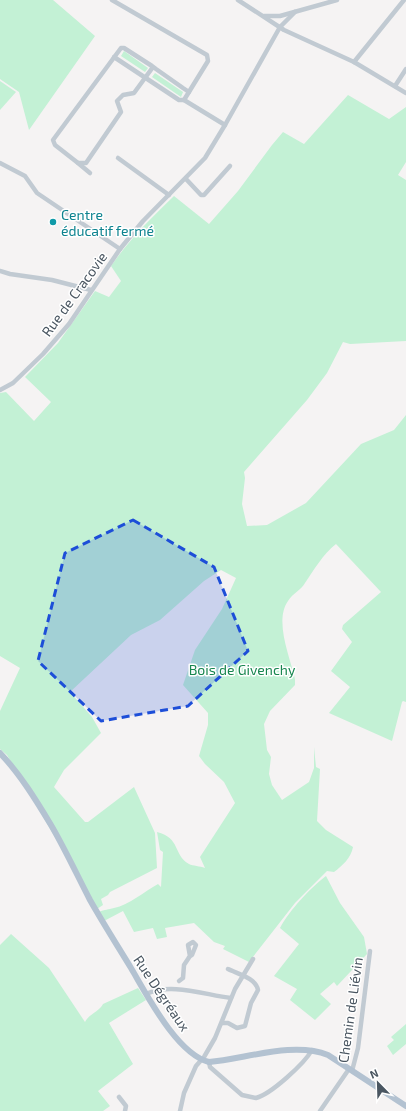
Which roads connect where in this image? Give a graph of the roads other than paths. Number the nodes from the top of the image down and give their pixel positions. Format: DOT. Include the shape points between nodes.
graph roads {
  1 [pos="112,0"];
  2 [pos="238,0"];
  3 [pos="337,0"];
  4 [pos="404,0"];
  5 [pos="295,12"];
  6 [pos="264,16"];
  7 [pos="280,16"];
  8 [pos="279,25"];
  9 [pos="114,57"];
  10 [pos="354,62"];
  11 [pos="153,67"];
  12 [pos="406,69"];
  13 [pos="145,78"];
  14 [pos="395,86"];
  15 [pos="189,92"];
  16 [pos="406,93"];
  17 [pos="184,100"];
  18 [pos="225,126"];
  19 [pos="118,158"];
  20 [pos="0,163"];
  21 [pos="78,163"];
  22 [pos="230,166"];
  23 [pos="90,173"];
  24 [pos="186,179"];
  25 [pos="169,195"];
  26 [pos="120,249"];
  27 [pos="0,271"];
  28 [pos="91,290"];
  29 [pos="0,390"];
  30 [pos="0,753"];
  31 [pos="370,951"];
  32 [pos="189,957"];
  33 [pos="253,959"];
  34 [pos="228,969"];
  35 [pos="243,976"];
  36 [pos="179,981"];
  37 [pos="146,994"];
  38 [pos="231,998"];
  39 [pos="222,1023"];
  40 [pos="312,1050"];
  41 [pos="201,1060"];
  42 [pos="209,1062"];
  43 [pos="350,1070"];
  44 [pos="119,1097"];
  45 [pos="406,1106"];
  46 [pos="125,1111"];
  47 [pos="180,1111"];
  48 [pos="320,1111"];
  1 -- 15 [label="street" via="207,55 208,61"];
  2 -- 6 [label="street"];
  3 -- 5 [label="street"];
  4 -- 10 [label="street"];
  5 -- 7 [label="street"];
  5 -- 8 [label="street, Rue de Cracovie"];
  6 -- 7 [label="street"];
  6 -- 8 [label="street"];
  7 -- 8 [label="street"];
  8 -- 10 [label="street" via="304,40"];
  8 -- 18 [label="street, Rue de Cracovie"];
  9 -- 11 [label="street" via="121,48 124,48"];
  9 -- 13 [label="street"];
  9 -- 21 [label="street" via="53,140 55,145"];
  10 -- 14 [label="street"];
  11 -- 13 [label="street"];
  11 -- 15 [label="street"];
  12 -- 14 [label="street"];
  13 -- 17 [label="street" via="179,100"];
  13 -- 21 [label="street" via="134,93 123,95 117,101 121,112 86,163"];
  14 -- 16 [label="street"];
  15 -- 17 [label="street"];
  17 -- 18 [label="street"];
  18 -- 24 [label="street, Rue de Cracovie" via="205,158"];
  19 -- 25 [label="street"];
  20 -- 26 [label="street" via="25,176 37,194"];
  21 -- 23 [label="street"];
  22 -- 24 [label="street" via="204,195"];
  24 -- 25 [label="street, Rue de Cracovie"];
  25 -- 26 [label="street, Rue de Cracovie"];
  26 -- 28 [label="street, Rue de Cracovie"];
  27 -- 28 [label="street"];
  28 -- 29 [label="street, Rue de Cracovie" via="69,324 43,354 12,383"];
  30 -- 37 [label="main road, Rue Dégréaux" via="51,825 96,910"];
  31 -- 43 [label="street, Chemin de Liévin" via="358,1048"];
  32 -- 36 [label="street"];
  33 -- 35 [label="street"];
  34 -- 35 [label="street"];
  35 -- 38 [label="street"];
  35 -- 39 [label="street" via="255,982 258,990 251,1003 246,1024 240,1028"];
  37 -- 38 [label="street" via="152,991 180,989"];
  37 -- 41 [label="main road, Rue Dégréaux" via="176,1037"];
  38 -- 39 [label="street"];
  39 -- 41 [label="street"];
  40 -- 42 [label="main road, Rue Dégréaux" via="296,1049"];
  40 -- 42 [label="street" via="281,1083 256,1098 242,1095 210,1067"];
  40 -- 43 [label="main road, Rue Dégréaux" via="328,1055"];
  41 -- 42 [label="main road, Rue Dégréaux"];
  41 -- 47 [label="street" via="187,1085"];
  43 -- 45 [label="main road, Rue Dégréaux"];
  43 -- 48 [label="street, Chemin de Liévin"];
  44 -- 46 [label="street" via="126,1106"];
}
